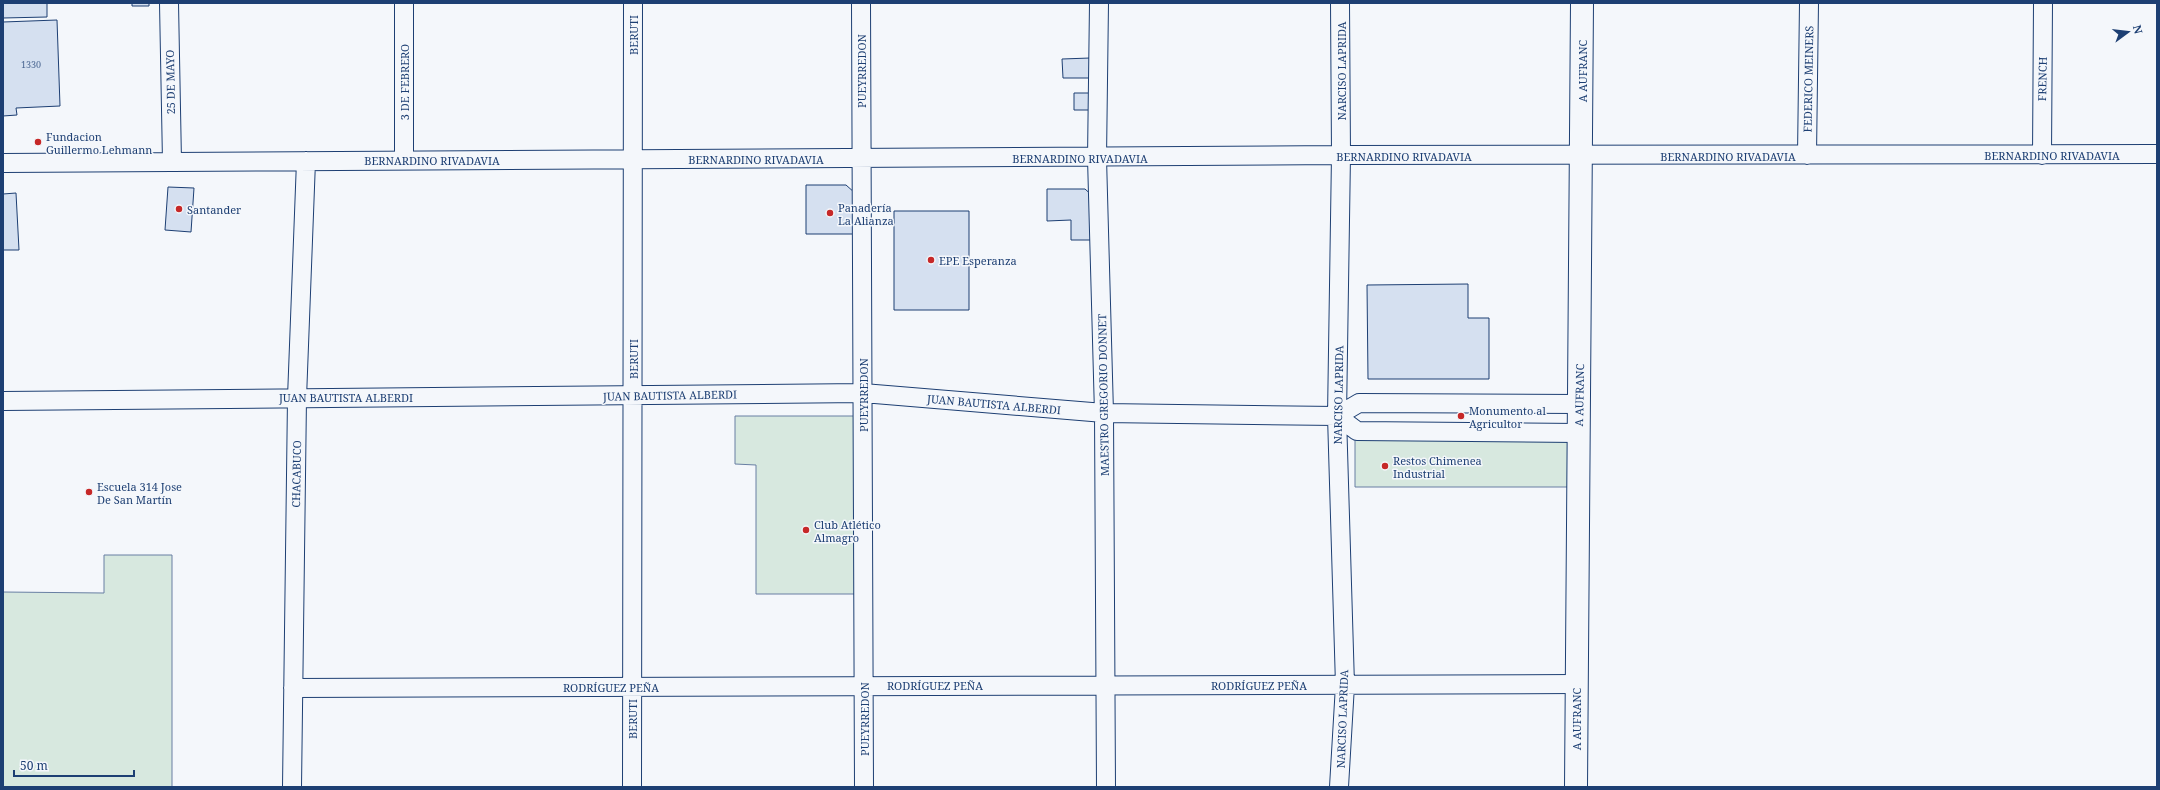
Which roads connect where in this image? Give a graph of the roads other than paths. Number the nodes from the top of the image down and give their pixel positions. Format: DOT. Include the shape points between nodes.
graph roads {
  1 [pos="169,3"];
  2 [pos="404,3"];
  3 [pos="633,3"];
  4 [pos="861,3"];
  5 [pos="1099,3"];
  6 [pos="1340,3"];
  7 [pos="1582,3"];
  8 [pos="1809,3"];
  9 [pos="2043,3"];
  10 [pos="2157,154"];
  11 [pos="1341,155"];
  12 [pos="1807,155"];
  13 [pos="2042,155"];
  14 [pos="1582,156"];
  15 [pos="861,158"];
  16 [pos="1097,158"];
  17 [pos="632,159"];
  18 [pos="404,160"];
  19 [pos="306,161"];
  20 [pos="172,162"];
  21 [pos="3,163"];
  22 [pos="863,393"];
  23 [pos="633,395"];
  24 [pos="297,398"];
  25 [pos="3,401"];
  26 [pos="1579,404"];
  27 [pos="1104,413"];
  28 [pos="1337,416"];
  29 [pos="1578,433"];
  30 [pos="1576,684"];
  31 [pos="864,685"];
  32 [pos="1106,685"];
  33 [pos="1345,685"];
  34 [pos="632,687"];
  35 [pos="293,688"];
  36 [pos="292,787"];
  37 [pos="632,787"];
  38 [pos="864,787"];
  39 [pos="1106,787"];
  40 [pos="1339,787"];
  41 [pos="1576,787"];
  1 -- 20 [label="street, 25 DE MAYO"];
  2 -- 18 [label="street, 3 DE FEBRERO"];
  3 -- 17 [label="street, BERUTI"];
  4 -- 15 [label="street, PUEYRREDON"];
  5 -- 16 [label="street, MAESTRO GREGORIO DONNET"];
  6 -- 11 [label="street, NARCISO LAPRIDA"];
  7 -- 14 [label="main road, A AUFRANC"];
  8 -- 12 [label="street, FEDERICO MEINERS"];
  9 -- 13 [label="street, FRENCH"];
  10 -- 13 [label="street, BERNARDINO RIVADAVIA"];
  11 -- 14 [label="street, BERNARDINO RIVADAVIA"];
  11 -- 16 [label="street, BERNARDINO RIVADAVIA"];
  11 -- 28 [label="street, NARCISO LAPRIDA"];
  12 -- 13 [label="street, BERNARDINO RIVADAVIA"];
  12 -- 14 [label="street, BERNARDINO RIVADAVIA"];
  14 -- 26 [label="main road, A AUFRANC"];
  15 -- 16 [label="street, BERNARDINO RIVADAVIA"];
  15 -- 17 [label="street, BERNARDINO RIVADAVIA"];
  15 -- 22 [label="street, PUEYRREDON"];
  16 -- 27 [label="street, MAESTRO GREGORIO DONNET"];
  17 -- 18 [label="street, BERNARDINO RIVADAVIA"];
  17 -- 23 [label="street, BERUTI"];
  18 -- 19 [label="street, BERNARDINO RIVADAVIA"];
  19 -- 20 [label="street, BERNARDINO RIVADAVIA"];
  19 -- 24 [label="street, CHACABUCO"];
  20 -- 21 [label="street, BERNARDINO RIVADAVIA"];
  22 -- 23 [label="street, JUAN BAUTISTA ALBERDI"];
  22 -- 27 [label="street, JUAN BAUTISTA ALBERDI"];
  22 -- 31 [label="street, PUEYRREDON"];
  23 -- 24 [label="street, JUAN BAUTISTA ALBERDI"];
  23 -- 34 [label="street, BERUTI"];
  24 -- 25 [label="street, JUAN BAUTISTA ALBERDI"];
  24 -- 35 [label="street, CHACABUCO"];
  26 -- 28 [label="street" via="1359,403"];
  26 -- 29 [label="main road, A AUFRANC"];
  27 -- 28 [label="street, JUAN BAUTISTA ALBERDI"];
  27 -- 32 [label="street, MAESTRO GREGORIO DONNET"];
  28 -- 29 [label="street" via="1357,431"];
  28 -- 33 [label="street, NARCISO LAPRIDA"];
  29 -- 30 [label="main road, A AUFRANC"];
  30 -- 33 [label="street, RODRÍGUEZ PEÑA"];
  30 -- 41 [label="main road, A AUFRANC"];
  31 -- 32 [label="street, RODRÍGUEZ PEÑA"];
  31 -- 34 [label="street, RODRÍGUEZ PEÑA"];
  31 -- 38 [label="street, PUEYRREDON"];
  32 -- 33 [label="street, RODRÍGUEZ PEÑA"];
  32 -- 39 [label="street, MAESTRO GREGORIO DONNET"];
  33 -- 40 [label="street, NARCISO LAPRIDA"];
  34 -- 35 [label="street, RODRÍGUEZ PEÑA"];
  34 -- 37 [label="street, BERUTI"];
  35 -- 36 [label="street, CHACABUCO"];
}
